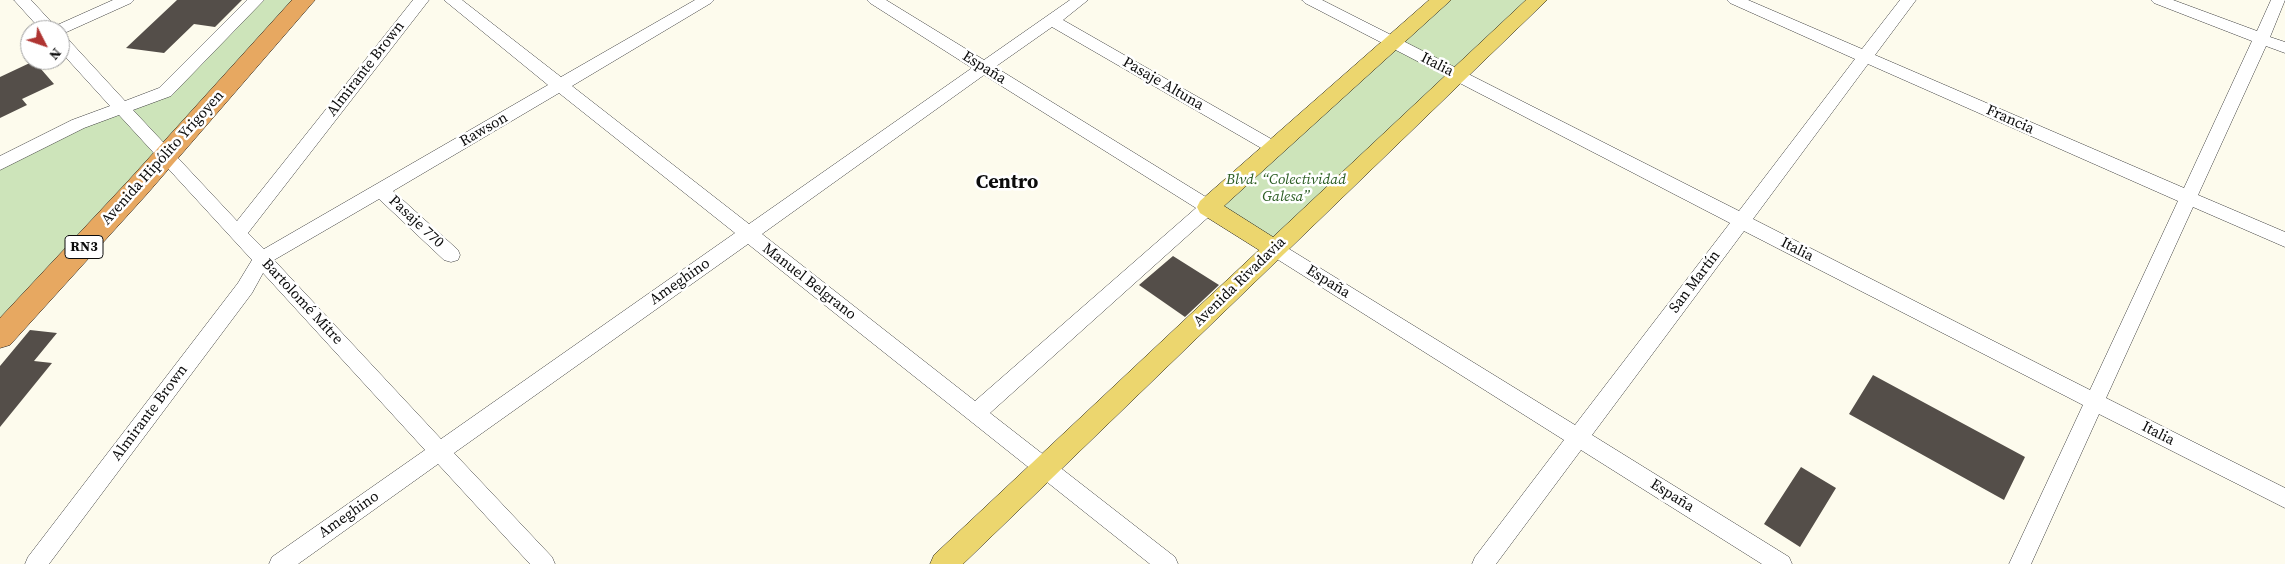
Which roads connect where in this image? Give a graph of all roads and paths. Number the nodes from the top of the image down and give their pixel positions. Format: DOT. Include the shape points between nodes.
graph roads {
  1 [pos="22,0"];
  2 [pos="126,0"];
  3 [pos="256,0"];
  4 [pos="304,0"];
  5 [pos="421,0"];
  6 [pos="452,0"];
  7 [pos="706,0"];
  8 [pos="875,0"];
  9 [pos="1080,0"];
  10 [pos="1310,0"];
  11 [pos="1441,0"];
  12 [pos="1537,0"];
  13 [pos="1735,0"];
  14 [pos="1908,0"];
  15 [pos="2159,0"];
  16 [pos="2279,0"];
  17 [pos="41,20"];
  18 [pos="1052,20"];
  19 [pos="70,25"];
  20 [pos="2262,39"];
  21 [pos="1393,43"];
  22 [pos="2285,48"];
  23 [pos="70,52"];
  24 [pos="1865,57"];
  25 [pos="984,68"];
  26 [pos="1457,76"];
  27 [pos="560,85"];
  28 [pos="123,108"];
  29 [pos="1274,148"];
  30 [pos="166,155"];
  31 [pos="0,164"];
  32 [pos="381,190"];
  33 [pos="2188,198"];
  34 [pos="1208,207"];
  35 [pos="1741,221"];
  36 [pos="238,234"];
  37 [pos="748,234"];
  38 [pos="2285,240"];
  39 [pos="1275,249"];
  40 [pos="452,255"];
  41 [pos="262,259"];
  42 [pos="0,337"];
  43 [pos="2095,402"];
  44 [pos="976,413"];
  45 [pos="1578,438"];
  46 [pos="440,451"];
  47 [pos="1045,468"];
  48 [pos="2285,500"];
  49 [pos="36,564"];
  50 [pos="280,564"];
  51 [pos="544,564"];
  52 [pos="944,564"];
  53 [pos="1167,564"];
  54 [pos="1483,564"];
  55 [pos="1781,564"];
  56 [pos="2020,564"];
  1 -- 17 [label="street"];
  2 -- 19 [label="street"];
  3 -- 28 [label="street" via="165,92"];
  4 -- 30 [label="highway, Avenida Hipólito Yrigoyen / RN3"];
  5 -- 36 [label="street, Almirante Brown"];
  6 -- 27 [label="street, Manuel Belgrano"];
  7 -- 27 [label="street, Rawson"];
  8 -- 25 [label="street, España"];
  9 -- 18 [label="street, Ameghino"];
  10 -- 21 [label="street, Italia"];
  11 -- 21 [label="main road"];
  12 -- 26 [label="main road, Avenida Rivadavia"];
  13 -- 24 [label="street, Francia"];
  14 -- 24 [label="street, San Martín"];
  15 -- 20 [label="street"];
  16 -- 20 [label="street"];
  18 -- 25 [label="street, Ameghino"];
  18 -- 29 [label="street, Pasaje Altuna"];
  20 -- 22 [label="street"];
  20 -- 33 [label="street"];
  21 -- 26 [label="street, Italia"];
  21 -- 29 [label="main road"];
  23 -- 28 [label="street, Bartolomé Mitre"];
  24 -- 33 [label="street, Francia"];
  24 -- 35 [label="street, San Martín"];
  25 -- 34 [label="street, España"];
  25 -- 37 [label="street, Ameghino"];
  26 -- 35 [label="street, Italia"];
  26 -- 39 [label="main road, Avenida Rivadavia"];
  27 -- 32 [label="street, Rawson"];
  27 -- 37 [label="street, Manuel Belgrano"];
  28 -- 30 [label="street, Bartolomé Mitre"];
  28 -- 31 [label="street" via="78,124"];
  29 -- 34 [label="main road"];
  30 -- 36 [label="street, Bartolomé Mitre"];
  30 -- 42 [label="highway, Avenida Hipólito Yrigoyen / RN3"];
  32 -- 40 [label="street, Pasaje 770"];
  32 -- 41 [label="street, Rawson"];
  33 -- 38 [label="street, Francia"];
  33 -- 43 [label="street"];
  34 -- 39 [label="main road, España"];
  34 -- 44 [label="street"];
  35 -- 43 [label="street, Italia"];
  35 -- 45 [label="street, San Martín"];
  36 -- 41 [label="street, Bartolomé Mitre"];
  37 -- 44 [label="street, Manuel Belgrano"];
  37 -- 46 [label="street, Ameghino"];
  39 -- 45 [label="street, España"];
  39 -- 47 [label="main road, Avenida Rivadavia"];
  41 -- 46 [label="street, Bartolomé Mitre"];
  41 -- 49 [label="street, Almirante Brown" via="245,288"];
  43 -- 48 [label="street, Italia"];
  43 -- 56 [label="street"];
  44 -- 47 [label="street, Manuel Belgrano"];
  45 -- 54 [label="street, San Martín"];
  45 -- 55 [label="street, España"];
  46 -- 50 [label="street, Ameghino"];
  46 -- 51 [label="street, Bartolomé Mitre"];
  47 -- 52 [label="main road, Avenida Rivadavia"];
  47 -- 53 [label="street, Manuel Belgrano"];
}
